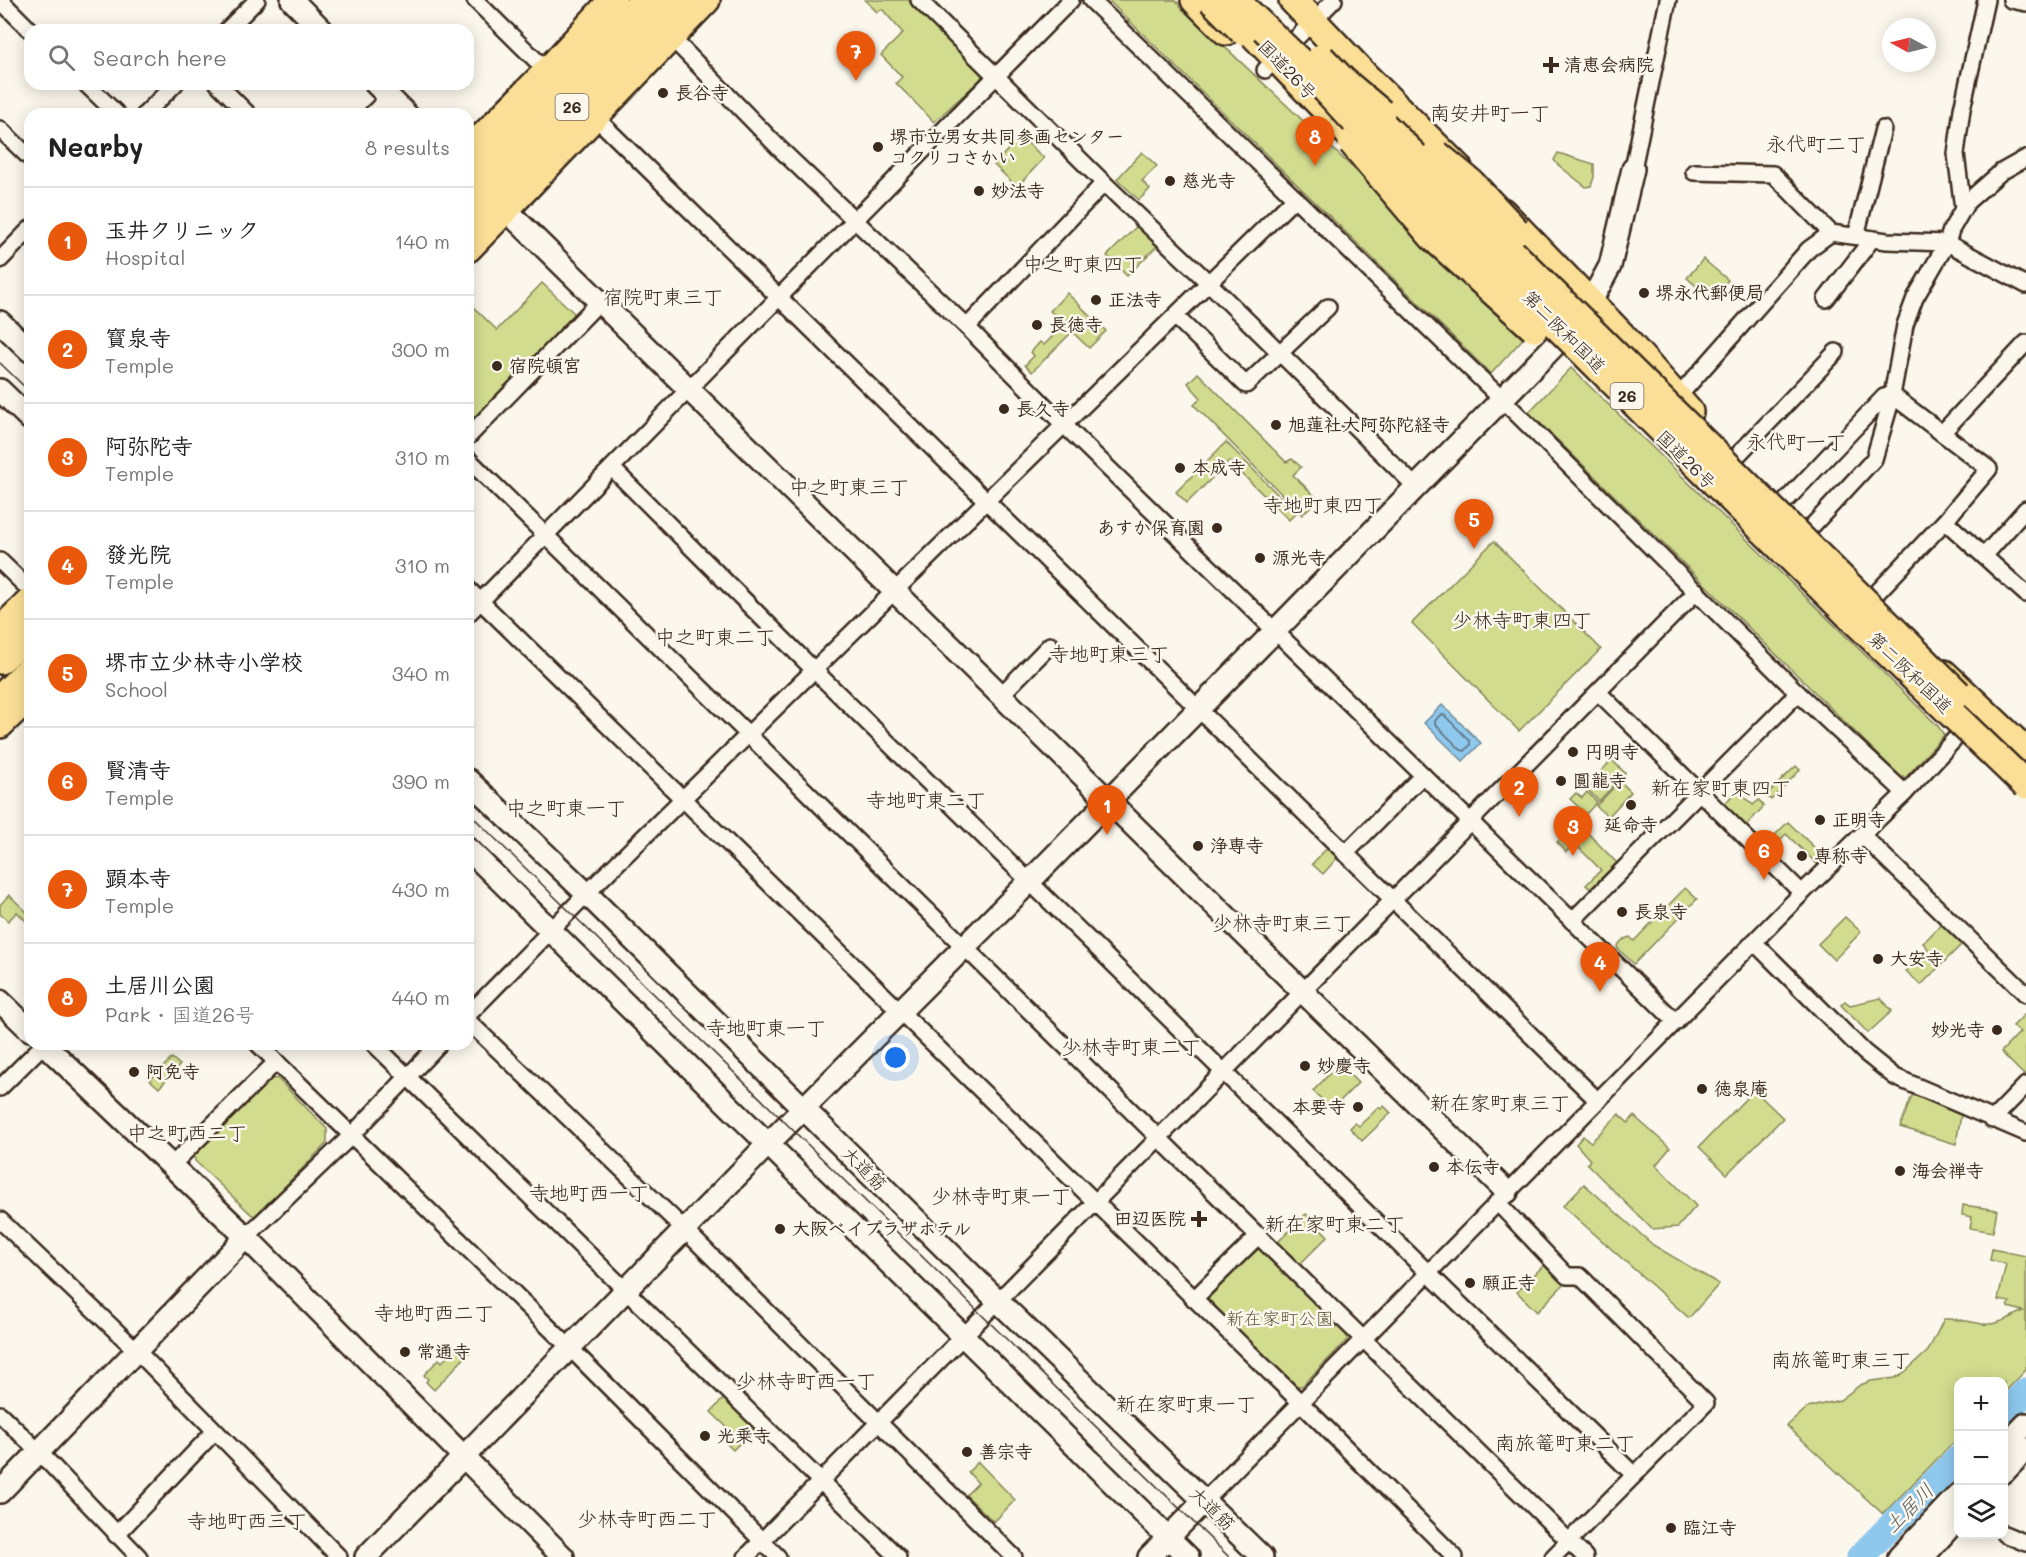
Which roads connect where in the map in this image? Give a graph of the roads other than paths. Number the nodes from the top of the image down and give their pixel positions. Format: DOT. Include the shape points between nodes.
graph roads {
  1 [pos="0,0"];
  2 [pos="256,0"];
  3 [pos="292,0"];
  4 [pos="475,0"];
  5 [pos="676,0"];
  6 [pos="706,0"];
  7 [pos="919,0"];
  8 [pos="1071,0"];
  9 [pos="1092,0"];
  10 [pos="1195,0"];
  11 [pos="1212,0"];
  12 [pos="1220,0"];
  13 [pos="1235,0"];
  14 [pos="1254,0"];
  15 [pos="1263,0"];
  16 [pos="1293,0"];
  17 [pos="1334,0"];
  18 [pos="1668,0"];
  19 [pos="1986,0"];
  20 [pos="2011,0"];
  21 [pos="2026,3"];
  22 [pos="643,11"];
  23 [pos="1314,21"];
  24 [pos="24,24"];
  25 [pos="233,24"];
  26 [pos="316,24"];
  27 [pos="1271,64"];
  28 [pos="1364,75"];
  29 [pos="995,76"];
  30 [pos="92,90"];
  31 [pos="169,90"];
  32 [pos="224,90"];
  33 [pos="382,91"];
  34 [pos="570,93"];
  35 [pos="111,108"];
  36 [pos="151,108"];
  37 [pos="243,108"];
  38 [pos="375,108"];
  39 [pos="400,108"];
  40 [pos="0,129"];
  41 [pos="1884,129"];
  42 [pos="24,152"];
  43 [pos="2026,158"];
  44 [pos="1633,169"];
  45 [pos="1694,172"];
  46 [pos="478,181"];
  47 [pos="1104,183"];
  48 [pos="1295,198"];
  49 [pos="474,208"];
  50 [pos="1963,209"];
  51 [pos="853,220"];
  52 [pos="1831,233"];
  53 [pos="24,235"];
  54 [pos="1864,237"];
  55 [pos="1947,243"];
  56 [pos="0,260"];
  57 [pos="1209,283"];
  58 [pos="2026,285"];
  59 [pos="780,297"];
  60 [pos="1826,299"];
  61 [pos="600,301"];
  62 [pos="1590,303"];
  63 [pos="1328,307"];
  64 [pos="1175,316"];
  65 [pos="0,322"];
  66 [pos="967,327"];
  67 [pos="1568,331"];
  68 [pos="2026,343"];
  69 [pos="24,345"];
  70 [pos="1836,352"];
  71 [pos="1281,354"];
  72 [pos="688,388"];
  73 [pos="0,390"];
  74 [pos="1892,395"];
  75 [pos="1677,398"];
  76 [pos="1501,399"];
  77 [pos="24,413"];
  78 [pos="1064,425"];
  79 [pos="474,431"];
  80 [pos="1942,433"];
  81 [pos="1733,460"];
  82 [pos="474,465"];
  83 [pos="612,468"];
  84 [pos="1706,473"];
  85 [pos="1416,487"];
  86 [pos="986,502"];
  87 [pos="1767,502"];
  88 [pos="2026,509"];
  89 [pos="1945,522"];
  90 [pos="544,534"];
  91 [pos="1803,536"];
  92 [pos="1984,556"];
  93 [pos="0,561"];
  94 [pos="24,584"];
  95 [pos="894,591"];
  96 [pos="1697,591"];
  97 [pos="2026,594"];
  98 [pos="474,595"];
  99 [pos="481,601"];
  100 [pos="1869,601"];
  101 [pos="24,608"];
  102 [pos="474,608"];
  103 [pos="1275,630"];
  104 [pos="0,631"];
  105 [pos="24,638"];
  106 [pos="1050,645"];
  107 [pos="0,660"];
  108 [pos="814,670"];
  109 [pos="16,688"];
  110 [pos="1598,692"];
  111 [pos="1798,693"];
  112 [pos="1001,695"];
  113 [pos="1197,709"];
  114 [pos="0,724"];
  115 [pos="1964,729"];
  116 [pos="749,735"];
  117 [pos="2026,752"];
  118 [pos="2026,761"];
  119 [pos="1424,775"];
  120 [pos="2026,784"];
  121 [pos="474,786"];
  122 [pos="1700,792"];
  123 [pos="2026,792"];
  124 [pos="1905,794"];
  125 [pos="682,799"];
  126 [pos="1109,801"];
  127 [pos="1470,822"];
  128 [pos="1862,835"];
  129 [pos="1345,854"];
  130 [pos="474,855"];
  131 [pos="1030,881"];
  132 [pos="586,893"];
  133 [pos="1802,893"];
  134 [pos="1391,900"];
  135 [pos="1572,921"];
  136 [pos="551,930"];
  137 [pos="1754,942"];
  138 [pos="963,948"];
  139 [pos="1303,991"];
  140 [pos="2026,994"];
  141 [pos="0,1001"];
  142 [pos="474,1009"];
  143 [pos="899,1012"];
  144 [pos="1676,1022"];
  145 [pos="24,1024"];
  146 [pos="474,1027"];
  147 [pos="38,1050"];
  148 [pos="50,1050"];
  149 [pos="264,1050"];
  150 [pos="380,1050"];
  151 [pos="433,1050"];
  152 [pos="276,1062"];
  153 [pos="1223,1070"];
  154 [pos="407,1077"];
  155 [pos="2026,1084"];
  156 [pos="0,1088"];
  157 [pos="1598,1101"];
  158 [pos="803,1109"];
  159 [pos="1992,1120"];
  160 [pos="2026,1133"];
  161 [pos="352,1135"];
  162 [pos="1157,1137"];
  163 [pos="768,1144"];
  164 [pos="172,1165"];
  165 [pos="1502,1197"];
  166 [pos="1095,1202"];
  167 [pos="0,1220"];
  168 [pos="685,1230"];
  169 [pos="1259,1235"];
  170 [pos="246,1237"];
  171 [pos="1428,1272"];
  172 [pos="625,1291"];
  173 [pos="1194,1299"];
  174 [pos="998,1301"];
  175 [pos="964,1336"];
  176 [pos="1362,1339"];
  177 [pos="570,1348"];
  178 [pos="136,1350"];
  179 [pos="1300,1402"];
  180 [pos="0,1414"];
  181 [pos="877,1422"];
  182 [pos="2026,1424"];
  183 [pos="214,1432"];
  184 [pos="2008,1443"];
  185 [pos="2026,1449"];
  186 [pos="39,1452"];
  187 [pos="462,1456"];
  188 [pos="2008,1468"];
  189 [pos="1634,1475"];
  190 [pos="822,1481"];
  191 [pos="0,1492"];
  192 [pos="1204,1501"];
  193 [pos="1954,1510"];
  194 [pos="1954,1512"];
  195 [pos="116,1535"];
  196 [pos="2008,1536"];
  197 [pos="1168,1537"];
  198 [pos="762,1541"];
  199 [pos="1569,1541"];
  200 [pos="2026,1543"];
  201 [pos="1932,1554"];
  202 [pos="139,1557"];
  203 [pos="339,1557"];
  204 [pos="366,1557"];
  205 [pos="563,1557"];
  206 [pos="746,1557"];
  207 [pos="778,1557"];
  208 [pos="898,1557"];
  209 [pos="1014,1557"];
  210 [pos="1149,1557"];
  211 [pos="1188,1557"];
  212 [pos="1262,1557"];
  213 [pos="1455,1557"];
  214 [pos="1553,1557"];
  215 [pos="1585,1557"];
  216 [pos="1899,1557"];
  1 -- 24 [label="street"];
  2 -- 25 [label="street"];
  3 -- 26 [label="street"];
  4 -- 34 [label="street"];
  5 -- 22 [label="highway, 26"];
  6 -- 22 [label="highway, 26"];
  7 -- 29 [label="street"];
  8 -- 29 [label="street"];
  9 -- 48 [label="street"];
  10 -- 27 [label="highway, 26"];
  11 -- 84 [label="highway, bridge" via="1319,104 1432,236 1601,389"];
  12 -- 27 [label="highway, 国道26号 / 26"];
  13 -- 84 [label="highway, 第二阪和国道 / 26, bridge"];
  14 -- 87 [label="highway, 第二阪和国道 / 26, bridge"];
  15 -- 87 [label="highway, bridge" via="1343,81 1471,183"];
  16 -- 23 [label="highway, 国道26号 / 26"];
  17 -- 23 [label="street"];
  18 -- 44 [label="street"];
  19 -- 50 [label="street" via="1956,154"];
  20 -- 21 [label="street"];
  22 -- 34 [label="highway, 26"];
  22 -- 34 [label="highway, 26"];
  22 -- 51 [label="street"];
  23 -- 27 [label="street"];
  23 -- 28 [label="highway, 国道26号 / 26"];
  27 -- 67 [label="highway, 国道26号 / 26" via="1350,154 1407,193"];
  28 -- 62 [label="highway, 国道26号 / 26"];
  28 -- 67 [label="highway" via="1374,124"];
  29 -- 47 [label="street"];
  29 -- 51 [label="street"];
  30 -- 35 [label="street"];
  31 -- 36 [label="street"];
  32 -- 37 [label="street"];
  33 -- 38 [label="street"];
  33 -- 39 [label="street"];
  34 -- 46 [label="highway, 26"];
  34 -- 46 [label="highway, 26"];
  34 -- 59 [label="street"];
  40 -- 42 [label="street"];
  41 -- 54 [label="street"];
  43 -- 50 [label="street" via="2001,172"];
  44 -- 62 [label="street" via="1610,266"];
  45 -- 52 [label="street" via="1773,174"];
  46 -- 49 [label="highway, 26"];
  46 -- 61 [label="street"];
  47 -- 57 [label="street"];
  47 -- 66 [label="street"];
  48 -- 57 [label="street"];
  48 -- 76 [label="street"];
  50 -- 55 [label="street"];
  51 -- 59 [label="street"];
  51 -- 66 [label="street"];
  52 -- 54 [label="street"];
  52 -- 75 [label="street" via="1809,249"];
  53 -- 56 [label="street"];
  54 -- 55 [label="street"];
  54 -- 60 [label="street"];
  55 -- 58 [label="street"];
  55 -- 74 [label="street" via="1915,298 1905,325"];
  57 -- 64 [label="street"];
  57 -- 71 [label="street"];
  59 -- 72 [label="street"];
  59 -- 86 [label="street"];
  61 -- 72 [label="street"];
  61 -- 79 [label="street"];
  62 -- 67 [label="street"];
  62 -- 75 [label="highway, 国道26号 / 26"];
  63 -- 71 [label="street"];
  64 -- 71 [label="street" via="1246,385"];
  64 -- 78 [label="street"];
  65 -- 69 [label="street"];
  66 -- 78 [label="street"];
  67 -- 76 [label="street"];
  67 -- 115 [label="highway, 国道26号 / 26" via="1713,487"];
  68 -- 80 [label="street"];
  70 -- 81 [label="street"];
  71 -- 85 [label="street"];
  72 -- 83 [label="street"];
  72 -- 95 [label="street"];
  73 -- 77 [label="street"];
  74 -- 80 [label="street"];
  74 -- 87 [label="street" via="1884,397"];
  74 -- 91 [label="street" via="1875,459"];
  75 -- 81 [label="highway, 国道26号 / 26"];
  76 -- 85 [label="street"];
  76 -- 96 [label="street"];
  78 -- 86 [label="street"];
  78 -- 103 [label="street"];
  80 -- 89 [label="street" via="1989,469"];
  81 -- 87 [label="highway, 国道26号 / 26"];
  82 -- 90 [label="street"];
  83 -- 90 [label="street"];
  83 -- 108 [label="street"];
  84 -- 120 [label="highway, 第二阪和国道 / 26, bridge"];
  85 -- 103 [label="street"];
  86 -- 95 [label="street"];
  86 -- 113 [label="street"];
  87 -- 91 [label="highway, 国道26号 / 26"];
  87 -- 118 [label="highway, 第二阪和国道 / 26, bridge"];
  88 -- 92 [label="street"];
  89 -- 92 [label="street"];
  89 -- 100 [label="street"];
  90 -- 99 [label="street"];
  90 -- 116 [label="street"];
  91 -- 100 [label="highway, 国道26号 / 26"];
  92 -- 97 [label="street"];
  93 -- 94 [label="street"];
  95 -- 108 [label="street"];
  95 -- 112 [label="street"];
  96 -- 110 [label="street"];
  96 -- 111 [label="street"];
  98 -- 99 [label="street"];
  99 -- 102 [label="street"];
  99 -- 125 [label="street"];
  100 -- 117 [label="highway, 国道26号 / 26"];
  101 -- 104 [label="highway"];
  103 -- 113 [label="street"];
  103 -- 119 [label="street"];
  105 -- 107 [label="highway"];
  106 -- 112 [label="street"];
  108 -- 116 [label="street"];
  108 -- 131 [label="street"];
  109 -- 114 [label="highway"];
  110 -- 122 [label="street"];
  110 -- 127 [label="street"];
  111 -- 122 [label="street"];
  111 -- 124 [label="street"];
  112 -- 126 [label="street"];
  113 -- 126 [label="street"];
  113 -- 129 [label="street"];
  115 -- 123 [label="highway, 国道26号 / 26"];
  115 -- 124 [label="street"];
  116 -- 125 [label="street"];
  116 -- 138 [label="street"];
  119 -- 127 [label="street"];
  119 -- 129 [label="street"];
  121 -- 132 [label="street, 大道筋"];
  122 -- 133 [label="street"];
  122 -- 135 [label="street"];
  124 -- 128 [label="street"];
  125 -- 132 [label="street"];
  125 -- 143 [label="street"];
  126 -- 131 [label="street"];
  126 -- 139 [label="street"];
  127 -- 134 [label="street"];
  127 -- 135 [label="street"];
  128 -- 133 [label="street"];
  128 -- 140 [label="street"];
  129 -- 134 [label="street"];
  130 -- 136 [label="street"];
  131 -- 138 [label="street"];
  131 -- 153 [label="street"];
  132 -- 136 [label="street"];
  132 -- 158 [label="street, 大道筋"];
  133 -- 137 [label="street"];
  134 -- 139 [label="street"];
  134 -- 157 [label="street"];
  135 -- 144 [label="street"];
  136 -- 142 [label="street"];
  136 -- 163 [label="street"];
  137 -- 144 [label="street"];
  137 -- 159 [label="street" via="1864,1052 1895,1077"];
  138 -- 143 [label="street"];
  138 -- 162 [label="street"];
  139 -- 153 [label="street"];
  139 -- 165 [label="street"];
  141 -- 145 [label="street"];
  143 -- 158 [label="street"];
  143 -- 166 [label="street"];
  144 -- 157 [label="street"];
  146 -- 168 [label="street"];
  147 -- 156 [label="street"];
  148 -- 164 [label="street"];
  149 -- 152 [label="street"];
  150 -- 154 [label="street"];
  151 -- 154 [label="street"];
  152 -- 161 [label="street"];
  152 -- 164 [label="street"];
  153 -- 162 [label="street"];
  153 -- 171 [label="street"];
  154 -- 161 [label="street"];
  154 -- 172 [label="street"];
  155 -- 159 [label="street"];
  157 -- 165 [label="street"];
  158 -- 163 [label="street"];
  158 -- 174 [label="street, 大道筋"];
  159 -- 160 [label="street"];
  161 -- 170 [label="street"];
  161 -- 177 [label="street"];
  162 -- 166 [label="street"];
  162 -- 169 [label="street"];
  163 -- 168 [label="street"];
  163 -- 175 [label="street"];
  164 -- 170 [label="street"];
  165 -- 171 [label="street"];
  165 -- 189 [label="street" via="1567,1276 1580,1276 1707,1403"];
  166 -- 173 [label="street"];
  166 -- 174 [label="street"];
  167 -- 178 [label="street"];
  168 -- 172 [label="street"];
  168 -- 181 [label="street"];
  169 -- 173 [label="street"];
  169 -- 176 [label="street"];
  170 -- 178 [label="street"];
  170 -- 187 [label="street"];
  171 -- 176 [label="street"];
  171 -- 189 [label="street"];
  172 -- 177 [label="street"];
  172 -- 190 [label="street"];
  173 -- 179 [label="street"];
  174 -- 175 [label="street"];
  174 -- 192 [label="street, 大道筋"];
  175 -- 181 [label="street"];
  175 -- 197 [label="street"];
  176 -- 179 [label="street"];
  176 -- 199 [label="street"];
  177 -- 187 [label="street"];
  177 -- 198 [label="street"];
  178 -- 183 [label="street"];
  178 -- 186 [label="street"];
  179 -- 192 [label="street"];
  179 -- 213 [label="street"];
  180 -- 186 [label="street"];
  181 -- 190 [label="street"];
  181 -- 209 [label="street"];
  182 -- 184 [label="street"];
  183 -- 195 [label="street"];
  183 -- 203 [label="street"];
  185 -- 188 [label="street"];
  186 -- 191 [label="street"];
  186 -- 195 [label="street"];
  187 -- 204 [label="street"];
  187 -- 205 [label="street"];
  189 -- 199 [label="street"];
  190 -- 198 [label="street"];
  190 -- 208 [label="street"];
  192 -- 197 [label="street"];
  192 -- 212 [label="street, 大道筋"];
  193 -- 216 [label="street"];
  194 -- 201 [label="street"];
  195 -- 202 [label="street"];
  196 -- 200 [label="street"];
  197 -- 210 [label="street"];
  197 -- 211 [label="street"];
  198 -- 206 [label="street"];
  198 -- 207 [label="street"];
  199 -- 214 [label="street"];
  199 -- 215 [label="street"];
}
